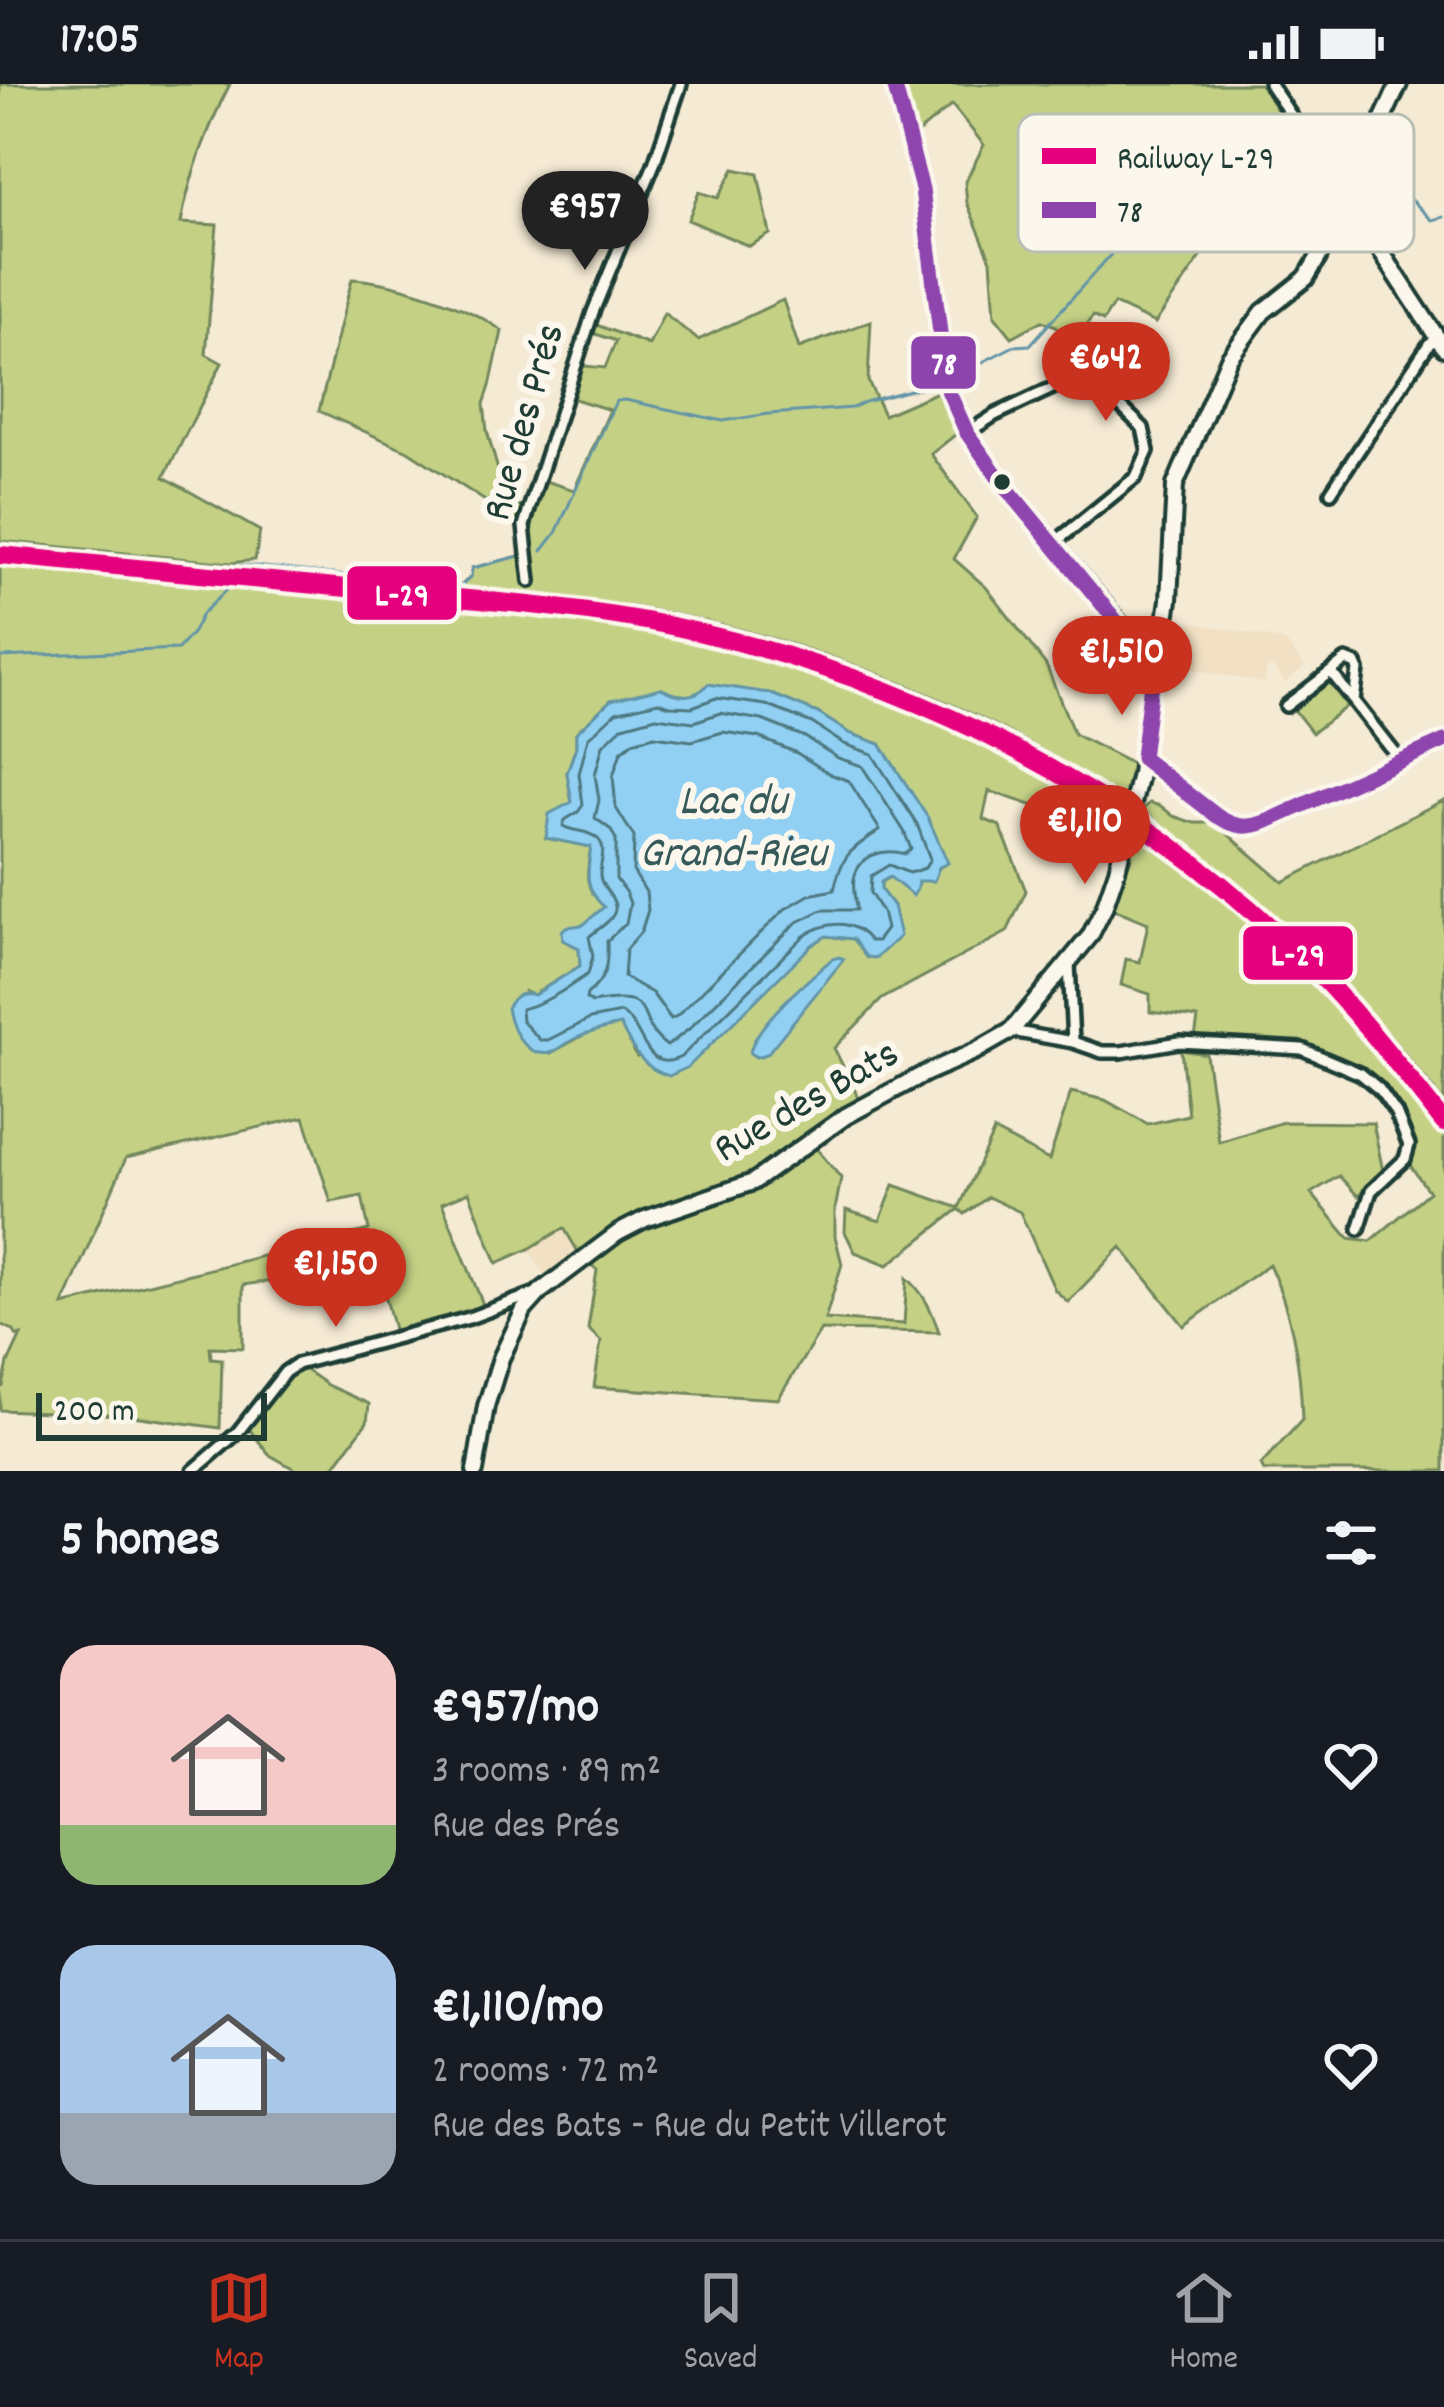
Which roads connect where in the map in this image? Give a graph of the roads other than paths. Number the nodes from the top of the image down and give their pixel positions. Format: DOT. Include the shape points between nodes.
graph roads {
  1 [pos="681,84"];
  2 [pos="894,84"];
  3 [pos="1270,84"];
  4 [pos="1399,84"];
  5 [pos="1290,114"];
  6 [pos="1385,114"];
  7 [pos="1319,252"];
  8 [pos="1381,252"];
  9 [pos="1441,343"];
  10 [pos="967,433"];
  11 [pos="1331,492"];
  12 [pos="1052,545"];
  13 [pos="530,580"];
  14 [pos="1331,673"];
  15 [pos="1151,683"];
  16 [pos="1354,701"];
  17 [pos="1286,706"];
  18 [pos="1444,741"];
  19 [pos="1142,758"];
  20 [pos="1400,760"];
  21 [pos="1069,964"];
  22 [pos="1011,1031"];
  23 [pos="1073,1042"];
  24 [pos="1359,1229"];
  25 [pos="541,1291"];
  26 [pos="193,1471"];
  27 [pos="475,1471"];
  1 -- 13 [label="street, Rue des Prés" via="529,508"];
  2 -- 10 [label="street" via="922,189 944,377"];
  3 -- 5 [label="street"];
  4 -- 6 [label="street, Rue des Bats"];
  7 -- 15 [label="street, Rue des Bats" via="1306,278 1263,312 1229,358 1185,456"];
  8 -- 9 [label="street"];
  9 -- 11 [label="street" via="1429,344"];
  10 -- 12 [label="street"];
  10 -- 12 [label="street" via="1080,375 1143,428 1148,452 1136,477"];
  12 -- 15 [label="street" via="1138,645"];
  14 -- 16 [label="street"];
  14 -- 16 [label="street" via="1346,660 1356,664"];
  14 -- 17 [label="street"];
  15 -- 19 [label="street, Rue des Bats"];
  16 -- 20 [label="street"];
  18 -- 20 [label="street"];
  19 -- 20 [label="street" via="1242,828"];
  19 -- 21 [label="street, Rue des Bats" via="1104,908"];
  21 -- 22 [label="street, Rue des Bats"];
  21 -- 23 [label="street"];
  22 -- 23 [label="street"];
  22 -- 25 [label="street, Rue des Bats" via="846,1116 753,1182 644,1219"];
  23 -- 24 [label="street" via="1102,1052 1179,1042 1302,1048 1361,1074 1396,1113 1409,1145 1371,1191"];
  25 -- 26 [label="street, Rue des Bats" via="297,1364"];
  25 -- 27 [label="street" via="501,1358"];
}
